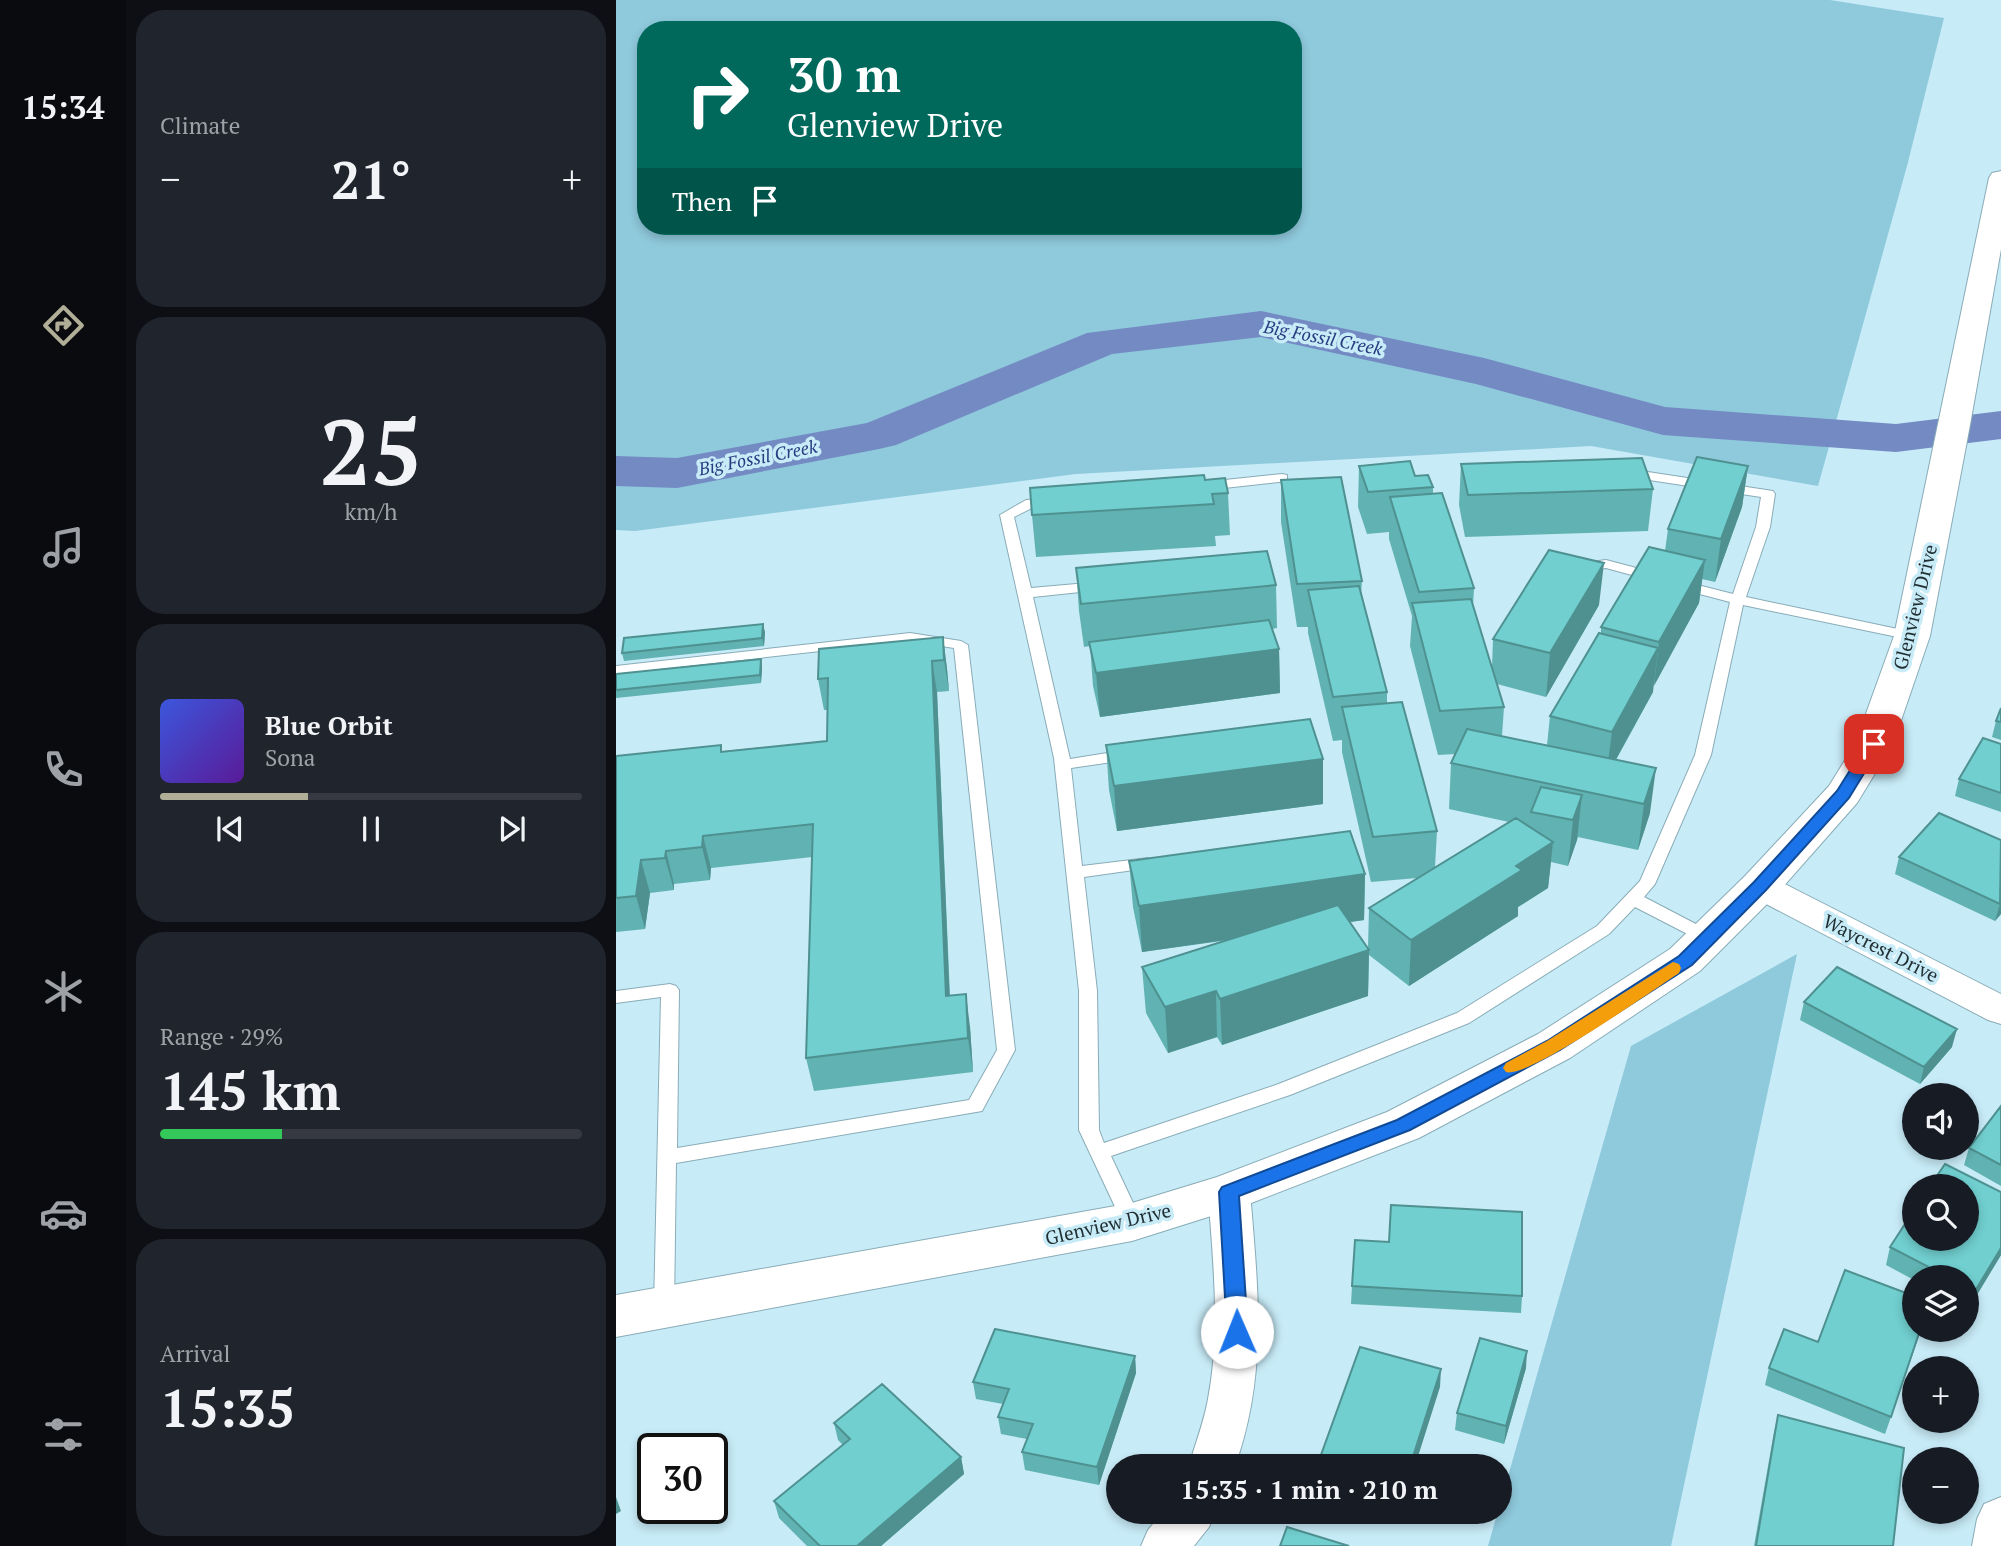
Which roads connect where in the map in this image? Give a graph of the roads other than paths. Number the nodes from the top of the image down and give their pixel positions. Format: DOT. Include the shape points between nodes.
graph roads {
  1 [pos="2001,178"];
  2 [pos="1616,473"];
  3 [pos="1282,478"];
  4 [pos="1184,488"];
  5 [pos="1073,499"];
  6 [pos="1572,569"];
  7 [pos="1117,584"];
  8 [pos="1025,593"];
  9 [pos="1738,600"];
  10 [pos="1912,636"];
  11 [pos="616,670"];
  12 [pos="1140,753"];
  13 [pos="1062,765"];
  14 [pos="1170,861"];
  15 [pos="1074,873"];
  16 [pos="1760,886"];
  17 [pos="1633,899"];
  18 [pos="1709,939"];
  19 [pos="616,997"];
  20 [pos="2001,1010"];
  21 [pos="1099,1152"];
  22 [pos="668,1157"];
  23 [pos="1229,1192"];
  24 [pos="1132,1222"];
  25 [pos="664,1309"];
  26 [pos="616,1316"];
  27 [pos="1217,1454"];
  28 [pos="1182,1524"];
  29 [pos="1165,1546"];
  1 -- 10 [label="main road, Glenview Drive"];
  2 -- 9 [label="lane" via="1768,494 1763,527"];
  3 -- 4 [label="lane"];
  5 -- 8 [label="lane" via="1031,503 1007,515"];
  6 -- 9 [label="lane" via="1606,564"];
  7 -- 8 [label="lane"];
  8 -- 13 [label="lane"];
  9 -- 10 [label="lane"];
  9 -- 17 [label="lane" via="1703,754 1647,884"];
  10 -- 16 [label="main road, Glenview Drive" via="1874,744 1843,794"];
  11 -- 22 [label="lane" via="910,637 961,645 1006,1050 975,1106"];
  12 -- 13 [label="lane"];
  13 -- 15 [label="lane"];
  14 -- 15 [label="lane"];
  15 -- 21 [label="lane" via="1088,991 1089,1130"];
  16 -- 18 [label="main road, Glenview Drive"];
  16 -- 20 [label="street, Waycrest Drive"];
  17 -- 18 [label="lane"];
  17 -- 21 [label="lane" via="1603,930 1463,1018 1283,1090"];
  18 -- 23 [label="main road, Glenview Drive" via="1685,960 1554,1046 1403,1125"];
  19 -- 22 [label="lane" via="670,990"];
  21 -- 24 [label="lane"];
  22 -- 25 [label="lane"];
  23 -- 24 [label="main road, Glenview Drive"];
  23 -- 27 [label="street" via="1238,1312 1237,1373"];
  24 -- 25 [label="main road, Glenview Drive"];
  25 -- 26 [label="main road, Glenview Drive"];
  28 -- 29 [label="street"];
}
